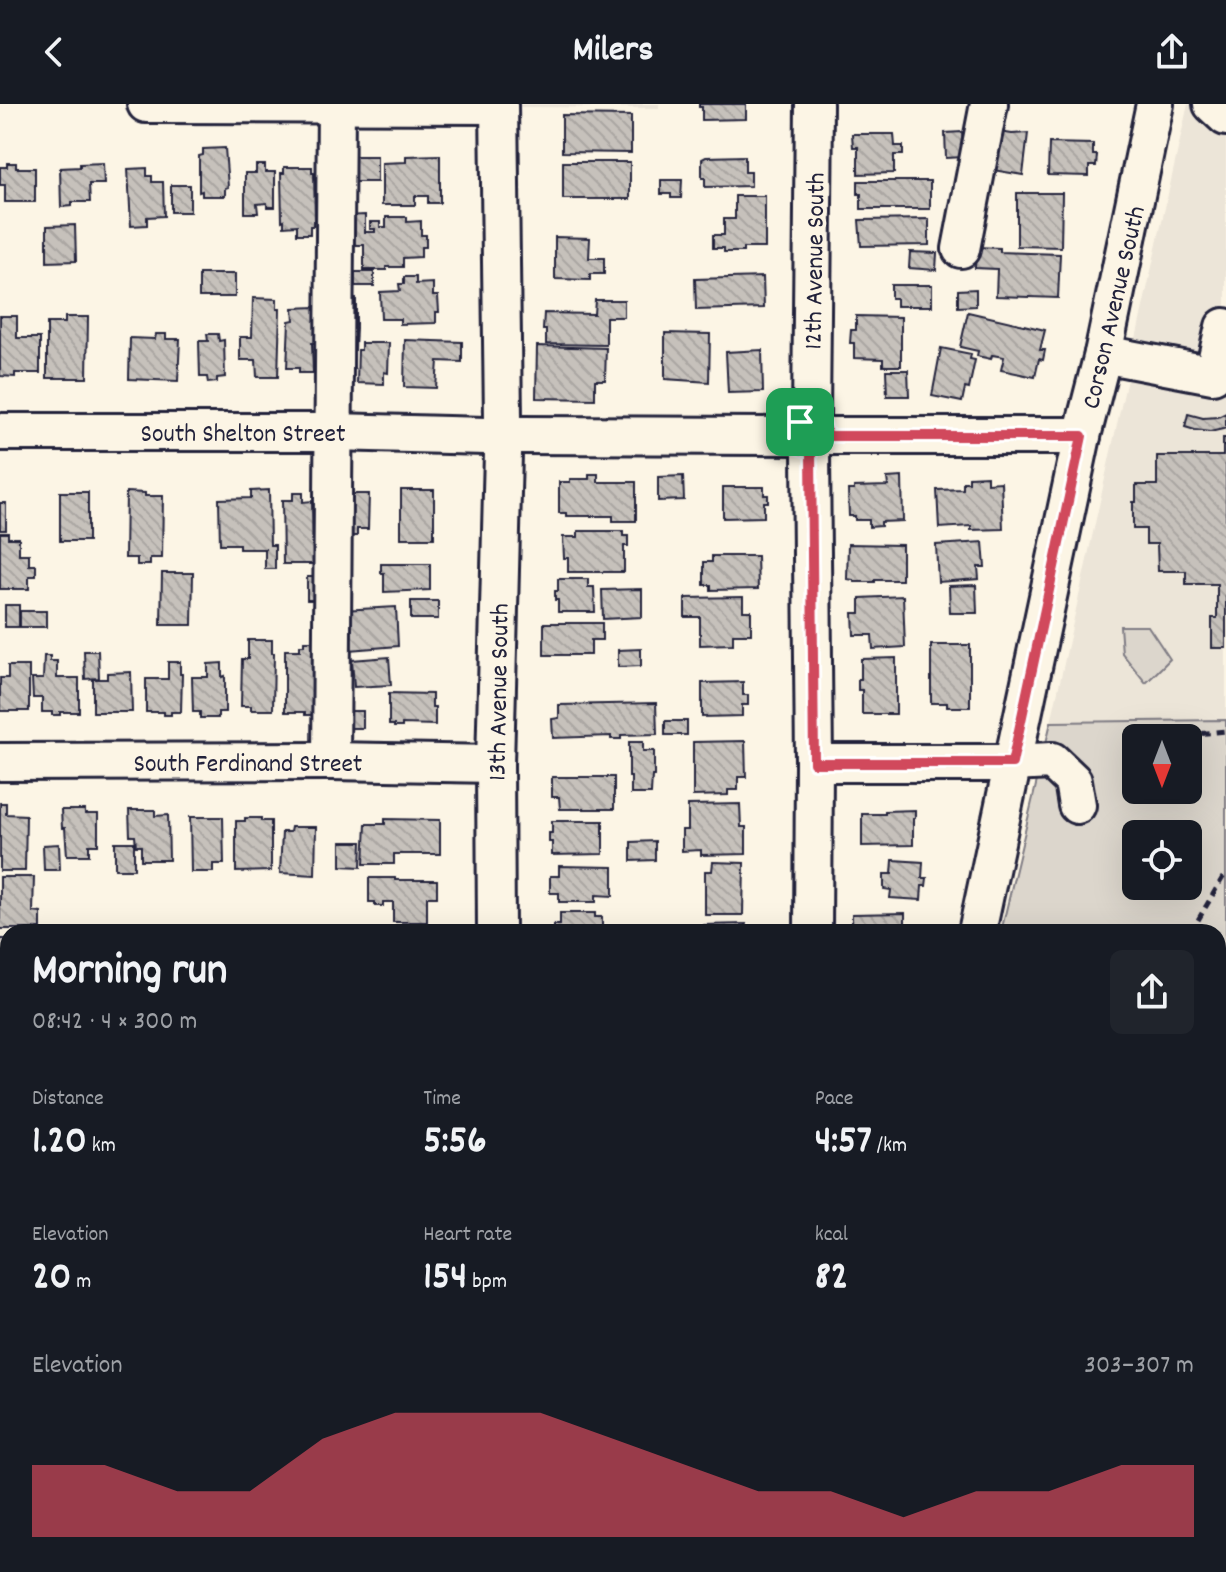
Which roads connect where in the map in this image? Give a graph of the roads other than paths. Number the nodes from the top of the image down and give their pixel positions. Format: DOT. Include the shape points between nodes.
graph roads {
  1 [pos="146,104"];
  2 [pos="336,104"];
  3 [pos="499,104"];
  4 [pos="814,104"];
  5 [pos="989,104"];
  6 [pos="1155,104"];
  7 [pos="1212,104"];
  8 [pos="1226,117"];
  9 [pos="961,249"];
  10 [pos="1224,327"];
  11 [pos="1103,354"];
  12 [pos="0,432"];
  13 [pos="334,432"];
  14 [pos="811,435"];
  15 [pos="503,436"];
  16 [pos="1082,436"];
  17 [pos="331,761"];
  18 [pos="0,762"];
  19 [pos="814,763"];
  20 [pos="1012,763"];
  21 [pos="495,764"];
  22 [pos="1077,805"];
  23 [pos="496,924"];
  24 [pos="813,924"];
  25 [pos="979,924"];
  1 -- 2 [label="street"];
  2 -- 3 [label="street"];
  2 -- 13 [label="street"];
  3 -- 15 [label="street, 13th Avenue South"];
  4 -- 14 [label="street, 12th Avenue South"];
  5 -- 9 [label="street"];
  6 -- 11 [label="street, Corson Avenue South"];
  7 -- 8 [label="street"];
  10 -- 11 [label="street" via="1213,375"];
  11 -- 16 [label="street, Corson Avenue South"];
  12 -- 13 [label="street, South Shelton Street"];
  13 -- 15 [label="street, South Shelton Street"];
  13 -- 17 [label="street"];
  14 -- 15 [label="street, South Shelton Street"];
  14 -- 16 [label="street, South Shelton Street"];
  14 -- 19 [label="street, 12th Avenue South"];
  15 -- 21 [label="street, 13th Avenue South"];
  16 -- 20 [label="street, Corson Avenue South"];
  17 -- 18 [label="street, South Ferdinand Street"];
  17 -- 21 [label="street, South Ferdinand Street"];
  19 -- 20 [label="street"];
  19 -- 24 [label="street, 12th Avenue South"];
  20 -- 22 [label="street" via="1052,761 1073,781"];
  20 -- 25 [label="street, Corson Avenue South"];
  21 -- 23 [label="street, 13th Avenue South"];
}
